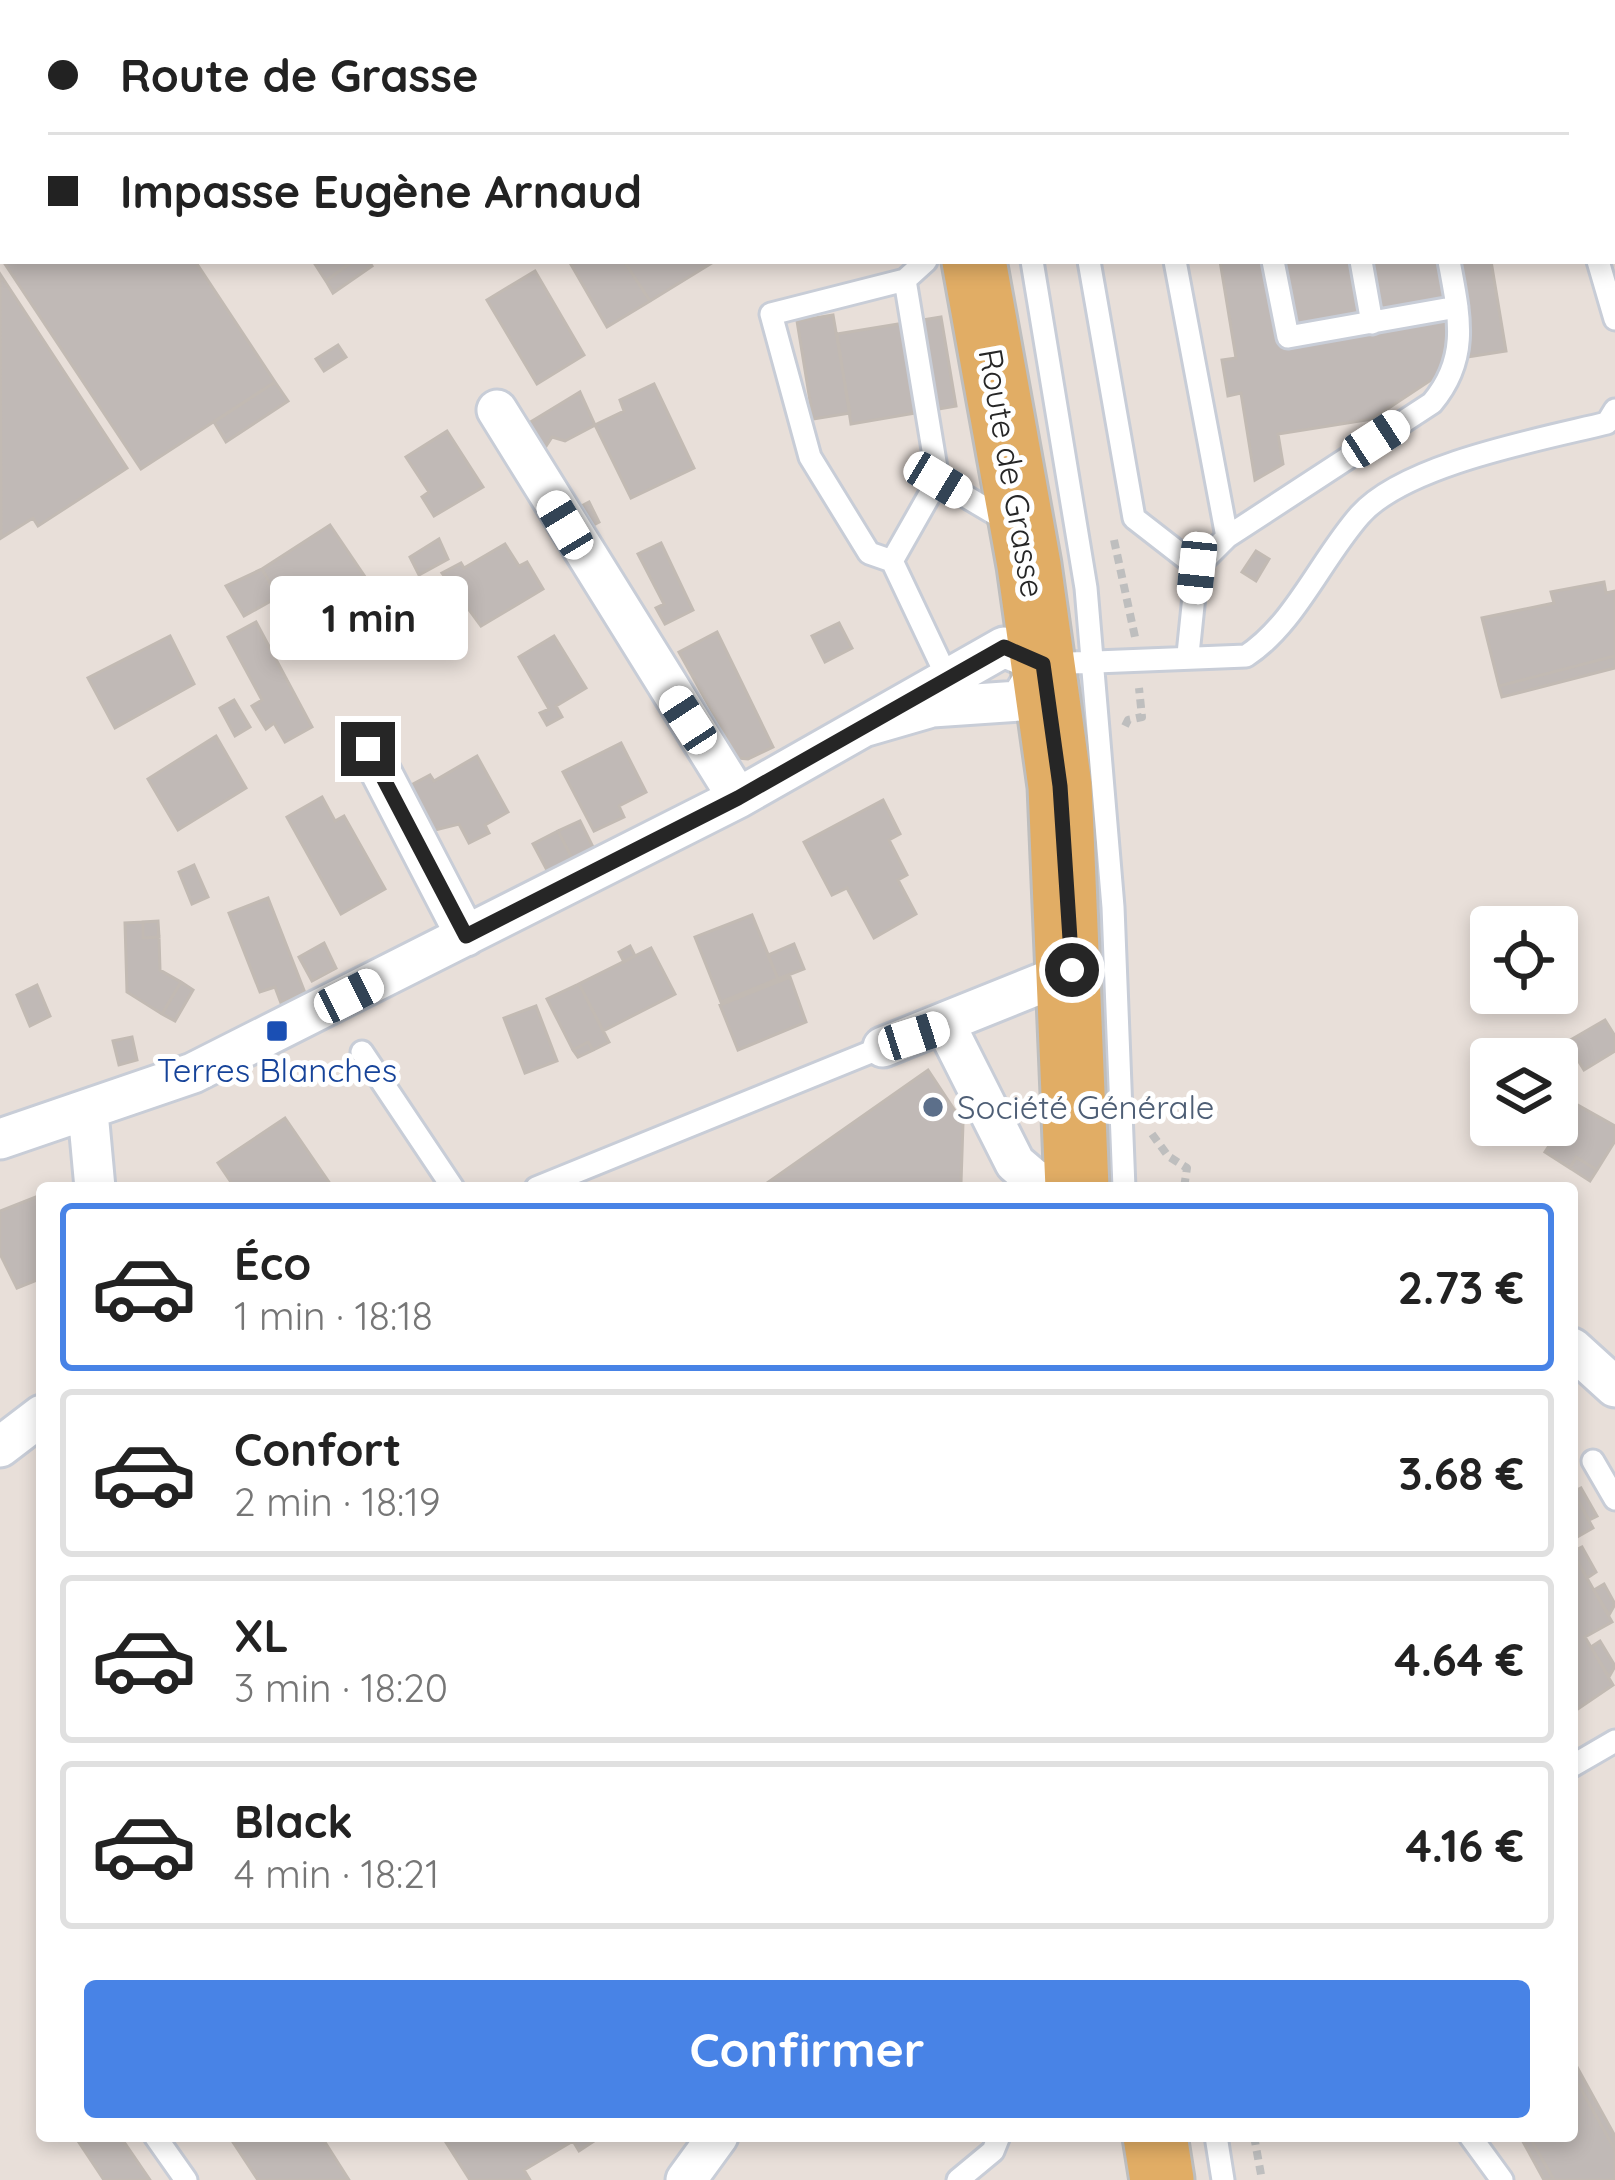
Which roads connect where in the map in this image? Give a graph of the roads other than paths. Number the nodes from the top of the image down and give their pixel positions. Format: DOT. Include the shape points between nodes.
graph roads {
  1 [pos="923,264"];
  2 [pos="975,264"];
  3 [pos="1033,264"];
  4 [pos="1090,264"];
  5 [pos="1176,264"];
  6 [pos="1274,264"];
  7 [pos="1362,264"];
  8 [pos="1450,264"];
  9 [pos="1599,264"];
  10 [pos="905,280"];
  11 [pos="1457,307"];
  12 [pos="1615,320"];
  13 [pos="1372,323"];
  14 [pos="497,410"];
  15 [pos="1615,410"];
  16 [pos="938,480"];
  17 [pos="1023,531"];
  18 [pos="1227,537"];
  19 [pos="892,561"];
  20 [pos="1197,568"];
  21 [pos="1188,654"];
  22 [pos="1068,665"];
  23 [pos="947,677"];
  24 [pos="863,727"];
  25 [pos="368,749"];
  26 [pos="738,798"];
  27 [pos="466,936"];
  28 [pos="1072,970"];
  29 [pos="946,1026"];
  30 [pos="883,1047"];
  31 [pos="362,1052"];
  32 [pos="88,1112"];
  33 [pos="0,1139"];
  34 [pos="94,1182"];
  35 [pos="449,1182"];
  36 [pos="551,1182"];
  37 [pos="1045,1182"];
  38 [pos="1075,1182"];
  39 [pos="1124,1182"];
  40 [pos="1578,1353"];
  41 [pos="1615,1387"];
  42 [pos="36,1420"];
  43 [pos="0,1447"];
  44 [pos="1593,1461"];
  45 [pos="1615,1499"];
  46 [pos="1615,1741"];
  47 [pos="1578,1763"];
  48 [pos="159,2142"];
  49 [pos="714,2142"];
  50 [pos="997,2142"];
  51 [pos="1156,2142"];
  52 [pos="1217,2142"];
  53 [pos="1474,2142"];
  54 [pos="186,2180"];
  55 [pos="686,2180"];
  56 [pos="958,2180"];
  57 [pos="1162,2180"];
  58 [pos="1223,2180"];
  59 [pos="1502,2180"];
  1 -- 10 [label="lane"];
  2 -- 17 [label="main road, Route de Grasse"];
  3 -- 22 [label="lane" via="1076,514"];
  4 -- 20 [label="lane" via="1134,518"];
  5 -- 18 [label="lane"];
  6 -- 13 [label="lane" via="1288,337"];
  7 -- 13 [label="lane"];
  8 -- 11 [label="lane"];
  9 -- 12 [label="lane"];
  10 -- 16 [label="lane"];
  10 -- 19 [label="lane" via="771,314 810,457 868,553"];
  11 -- 13 [label="lane"];
  11 -- 18 [label="lane" via="1452,380 1432,403"];
  14 -- 26 [label="street"];
  15 -- 21 [label="lane" via="1607,423 1467,458 1396,490 1344,534 1273,638 1246,656"];
  16 -- 17 [label="lane"];
  16 -- 19 [label="lane"];
  17 -- 22 [label="main road, Route de Grasse"];
  18 -- 20 [label="lane"];
  19 -- 23 [label="lane"];
  20 -- 21 [label="lane"];
  21 -- 22 [label="lane"];
  22 -- 23 [label="street" via="1004,647"];
  22 -- 24 [label="street" via="1020,701 932,706"];
  22 -- 28 [label="main road, Route de Grasse" via="1060,786"];
  22 -- 39 [label="lane" via="1113,908"];
  23 -- 24 [label="street"];
  24 -- 26 [label="street"];
  25 -- 27 [label="street"];
  26 -- 27 [label="street"];
  27 -- 32 [label="street" via="193,1073"];
  28 -- 29 [label="street"];
  28 -- 38 [label="main road, Route de Grasse"];
  29 -- 30 [label="street"];
  29 -- 37 [label="street" via="1015,1163"];
  30 -- 36 [label="lane"];
  31 -- 35 [label="lane"];
  32 -- 33 [label="street"];
  32 -- 34 [label="street"];
  40 -- 41 [label="street"];
  42 -- 43 [label="street"];
  44 -- 45 [label="lane"];
  46 -- 47 [label="lane"];
  48 -- 54 [label="lane"];
  49 -- 55 [label="street"];
  50 -- 56 [label="lane"];
  51 -- 57 [label="main road"];
  52 -- 58 [label="lane"];
  53 -- 59 [label="lane"];
}
